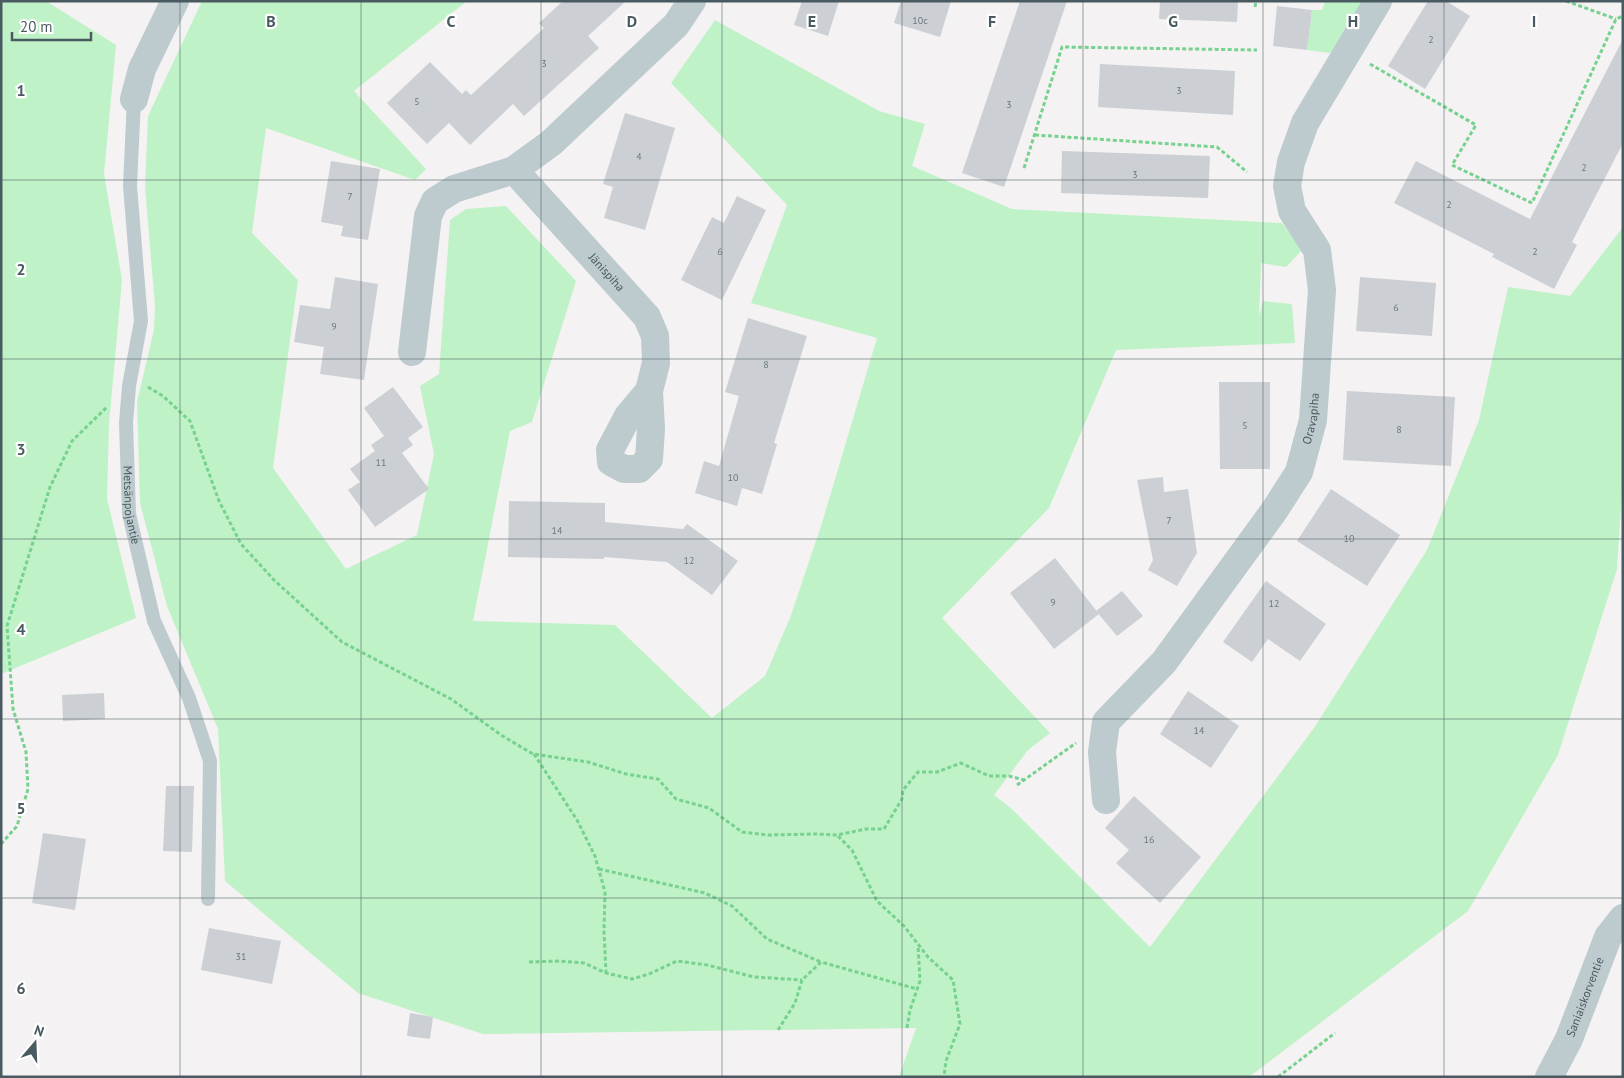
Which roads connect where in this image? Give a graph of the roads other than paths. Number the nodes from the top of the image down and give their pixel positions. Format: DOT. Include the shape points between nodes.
graph roads {
  1 [pos="175,1"];
  2 [pos="692,1"];
  3 [pos="1378,1"];
  4 [pos="134,98"];
  5 [pos="514,170"];
  6 [pos="412,352"];
  7 [pos="649,391"];
  8 [pos="1106,800"];
  9 [pos="208,899"];
  10 [pos="1623,918"];
  11 [pos="1549,1077"];
  1 -- 4 [label="street" via="142,69"];
  2 -- 5 [label="street" via="676,25 552,143"];
  3 -- 8 [label="street, Oravapiha" via="1305,123 1291,162 1287,186 1292,211 1318,250 1322,290 1313,420 1299,472 1164,662 1106,722 1102,752"];
  4 -- 9 [label="lane, Metsänpojantie" via="130,186 141,321 129,382 126,423 129,514 154,621 189,698 210,761"];
  5 -- 6 [label="street" via="454,189 435,201 428,216"];
  5 -- 7 [label="street, Jänispiha" via="647,318 655,336 656,363"];
  10 -- 11 [label="street, Saniaiskorventie" via="1608,937 1569,1039"];
}
